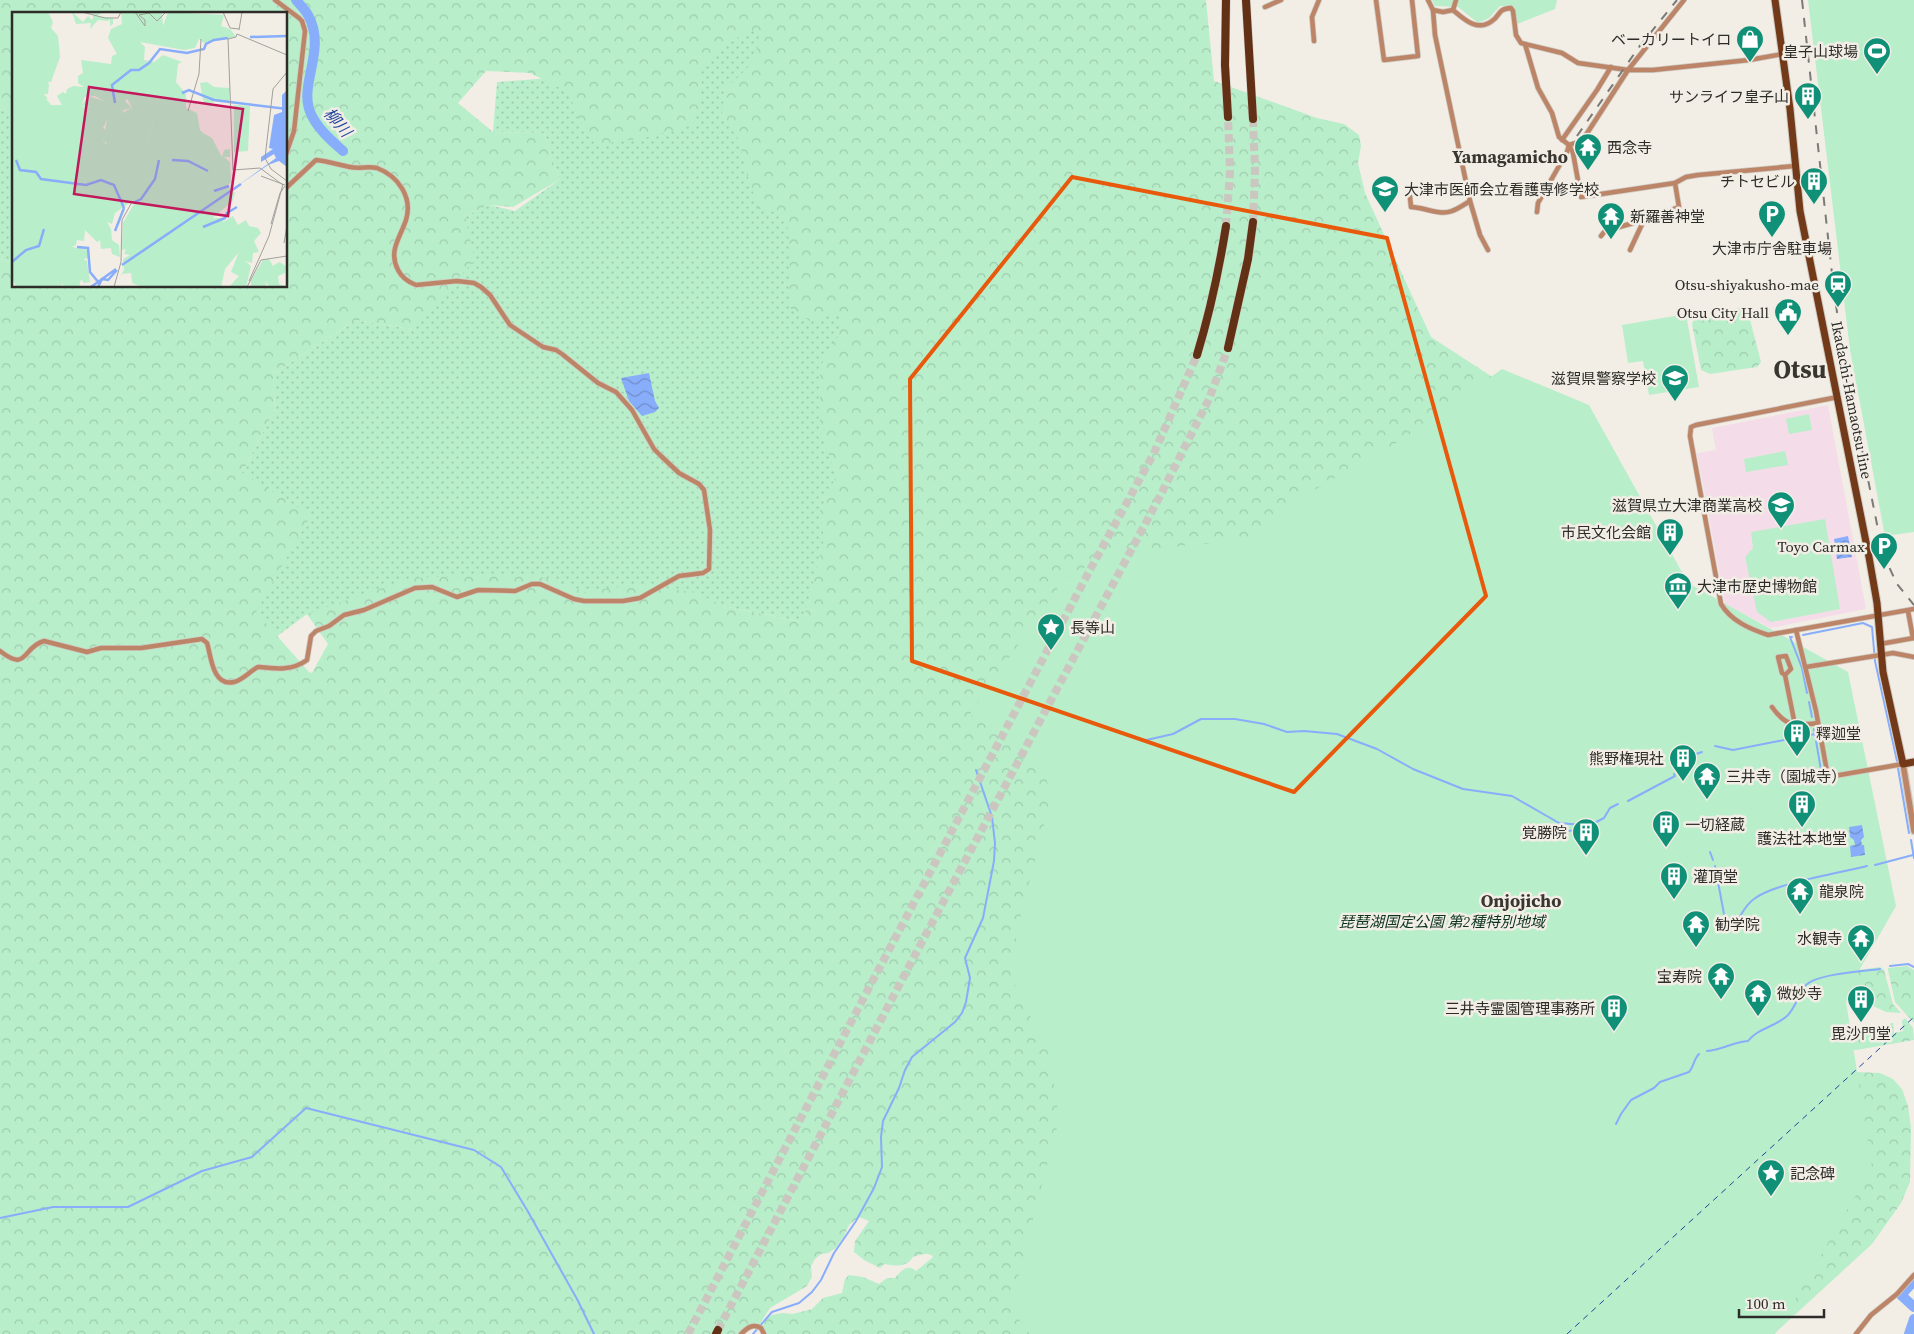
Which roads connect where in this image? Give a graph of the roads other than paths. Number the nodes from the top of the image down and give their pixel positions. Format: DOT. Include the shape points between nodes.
graph roads {
  1 [pos="275,0"];
  2 [pos="1226,0"];
  3 [pos="1246,0"];
  4 [pos="1281,0"];
  5 [pos="1319,0"];
  6 [pos="1376,0"];
  7 [pos="1412,0"];
  8 [pos="1428,0"];
  9 [pos="1456,0"];
  10 [pos="1684,0"];
  11 [pos="1775,0"];
  12 [pos="1265,7"];
  13 [pos="1433,10"];
  14 [pos="1454,10"];
  15 [pos="1314,40"];
  16 [pos="1525,44"];
  17 [pos="1783,54"];
  18 [pos="1610,67"];
  19 [pos="1628,70"];
  20 [pos="1228,117"];
  21 [pos="1253,119"];
  22 [pos="1562,140"];
  23 [pos="1569,146"];
  24 [pos="288,148"];
  25 [pos="1796,166"];
  26 [pos="1675,183"];
  27 [pos="288,186"];
  28 [pos="1409,188"];
  29 [pos="1470,201"];
  30 [pos="1537,212"];
  31 [pos="1644,220"];
  32 [pos="1253,222"];
  33 [pos="1226,226"];
  34 [pos="1601,236"];
  35 [pos="1488,250"];
  36 [pos="1630,250"];
  37 [pos="1228,348"];
  38 [pos="1197,355"];
  39 [pos="1838,398"];
  40 [pos="1914,609"];
  41 [pos="1908,611"];
  42 [pos="1878,615"];
  43 [pos="1796,630"];
  44 [pos="1914,638"];
  45 [pos="1880,644"];
  46 [pos="0,652"];
  47 [pos="1876,656"];
  48 [pos="1914,657"];
  49 [pos="1806,667"];
  50 [pos="1785,675"];
  51 [pos="1772,707"];
  52 [pos="1818,723"];
  53 [pos="1795,725"];
  54 [pos="1914,762"];
  55 [pos="1903,764"];
  56 [pos="1914,831"];
  57 [pos="1914,1275"];
  58 [pos="1859,1333"];
  59 [pos="741,1334"];
  60 [pos="764,1334"];
  1 -- 24 [label="street" via="299,18 305,31 294,131"];
  2 -- 20 [label="highway"];
  3 -- 21 [label="highway"];
  4 -- 12 [label="street"];
  5 -- 15 [label="street" via="1312,17"];
  6 -- 7 [label="street" via="1384,60 1418,56"];
  8 -- 13 [label="street"];
  9 -- 14 [label="street"];
  10 -- 19 [label="street"];
  11 -- 17 [label="main road, Ikadachi-Hamaotsu line"];
  13 -- 14 [label="street"];
  13 -- 29 [label="street" via="1435,35"];
  14 -- 16 [label="street" via="1468,23 1478,26 1493,21 1504,8 1511,8 1516,35"];
  16 -- 18 [label="street" via="1562,52 1578,63"];
  16 -- 22 [label="street" via="1538,88"];
  17 -- 19 [label="street" via="1653,70"];
  17 -- 25 [label="main road, Ikadachi-Hamaotsu line"];
  18 -- 19 [label="street"];
  18 -- 22 [label="street" via="1598,90"];
  19 -- 23 [label="street" via="1582,142"];
  22 -- 23 [label="street"];
  23 -- 26 [label="street" via="1581,197"];
  23 -- 30 [label="street" via="1538,203"];
  25 -- 26 [label="street" via="1698,175"];
  25 -- 39 [label="main road, Ikadachi-Hamaotsu line" via="1797,192"];
  26 -- 31 [label="street" via="1679,207"];
  27 -- 46 [label="street" via="316,160 352,168 374,168 398,180 407,208 393,252 400,274 416,285 457,281 474,283 490,296 510,325 543,347 556,350 598,383 616,392 632,410 654,449 679,473 704,490 710,530 709,569 703,573 679,576 640,598 623,601 574,599 540,584 515,591 478,590 457,597 432,587 415,588 364,610 347,613 316,631 311,636 307,660 298,666 278,670 258,667 235,682 224,681 216,674 207,643 202,639 141,648 100,648 87,652 44,641 18,661"];
  28 -- 29 [label="street" via="1410,207 1451,212"];
  29 -- 35 [label="street"];
  31 -- 34 [label="street" via="1605,231"];
  31 -- 36 [label="street"];
  32 -- 37 [label="highway"];
  33 -- 38 [label="highway" via="1214,294"];
  39 -- 42 [label="main road, Ikadachi-Hamaotsu line"];
  39 -- 43 [label="street" via="1696,425 1690,431 1721,604 1733,619 1760,633 1768,635"];
  40 -- 41 [label="street"];
  41 -- 42 [label="street"];
  41 -- 44 [label="street"];
  42 -- 43 [label="street"];
  42 -- 45 [label="main road, Ikadachi-Hamaotsu line"];
  43 -- 49 [label="street"];
  44 -- 45 [label="street"];
  45 -- 47 [label="main road, Ikadachi-Hamaotsu line"];
  47 -- 48 [label="street" via="1898,654"];
  47 -- 49 [label="street"];
  47 -- 55 [label="main road, Ikadachi-Hamaotsu line"];
  49 -- 52 [label="street"];
  50 -- 53 [label="street"];
  51 -- 53 [label="street" via="1778,716"];
  52 -- 53 [label="street"];
  52 -- 55 [label="street" via="1828,777"];
  54 -- 55 [label="main road"];
  55 -- 56 [label="street"];
  57 -- 58 [label="street" via="1871,1315"];
  59 -- 60 [label="street" via="754,1325 762,1328"];
}
